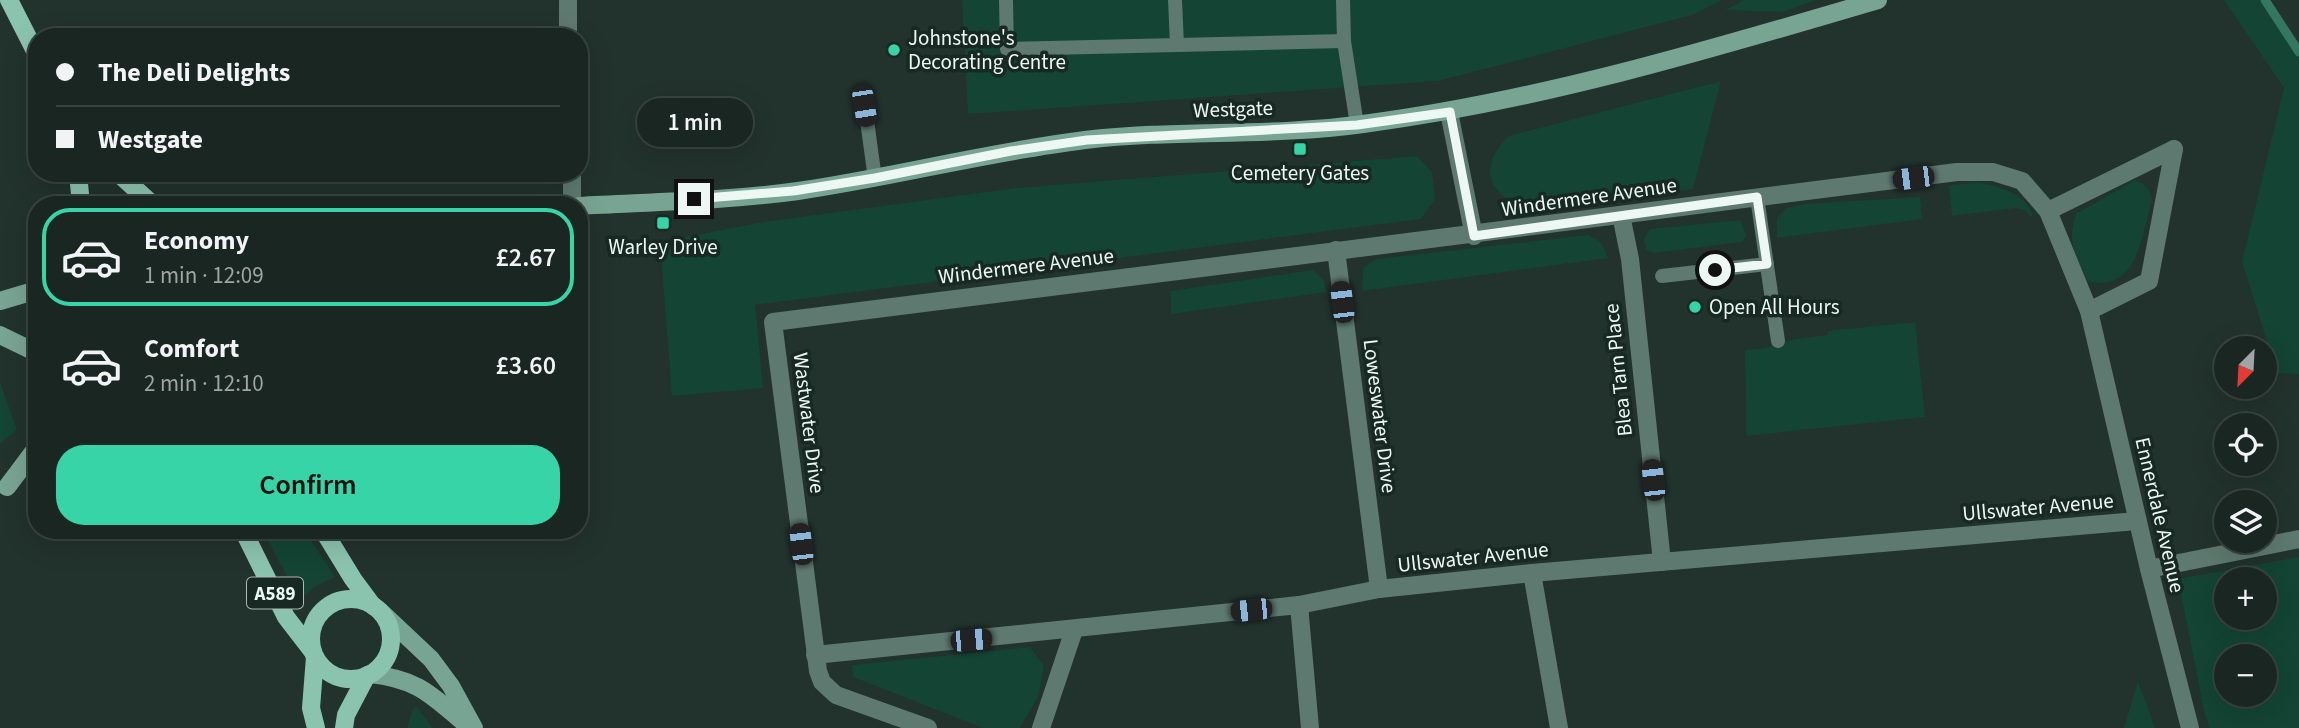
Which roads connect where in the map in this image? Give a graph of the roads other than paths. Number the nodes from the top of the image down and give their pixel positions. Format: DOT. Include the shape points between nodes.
graph roads {
  1 [pos="9,0"];
  2 [pos="568,0"];
  3 [pos="1006,0"];
  4 [pos="1175,0"];
  5 [pos="1343,0"];
  6 [pos="1878,0"];
  7 [pos="568,28"];
  8 [pos="28,37"];
  9 [pos="1343,41"];
  10 [pos="1177,45"];
  11 [pos="864,106"];
  12 [pos="1450,112"];
  13 [pos="1357,125"];
  14 [pos="875,178"];
  15 [pos="128,182"];
  16 [pos="143,196"];
  17 [pos="1757,197"];
  18 [pos="588,205"];
  19 [pos="2048,211"];
  20 [pos="1621,215"];
  21 [pos="1474,236"];
  22 [pos="1336,250"];
  23 [pos="1767,264"];
  24 [pos="1662,276"];
  25 [pos="28,293"];
  26 [pos="0,301"];
  27 [pos="2089,311"];
  28 [pos="773,322"];
  29 [pos="0,335"];
  30 [pos="1778,341"];
  31 [pos="28,349"];
  32 [pos="28,459"];
  33 [pos="28,473"];
  34 [pos="4,490"];
  35 [pos="2137,521"];
  36 [pos="247,539"];
  37 [pos="329,539"];
  38 [pos="2299,539"];
  39 [pos="1661,562"];
  40 [pos="2149,569"];
  41 [pos="1532,573"];
  42 [pos="1379,589"];
  43 [pos="1299,605"];
  44 [pos="377,609"];
  45 [pos="1074,629"];
  46 [pos="314,654"];
  47 [pos="815,655"];
  48 [pos="369,675"];
  49 [pos="316,728"];
  50 [pos="344,728"];
  51 [pos="472,728"];
  52 [pos="928,728"];
  53 [pos="1041,728"];
  54 [pos="1310,728"];
  55 [pos="1559,728"];
  56 [pos="2190,728"];
  1 -- 8 [label="main road"];
  2 -- 7 [label="street"];
  3 -- 10 [label="lane" via="1007,49"];
  4 -- 10 [label="lane"];
  5 -- 9 [label="lane"];
  6 -- 12 [label="street, Westgate" via="1756,36"];
  9 -- 10 [label="lane"];
  9 -- 13 [label="lane"];
  11 -- 14 [label="lane"];
  12 -- 13 [label="street, Westgate"];
  12 -- 21 [label="street"];
  13 -- 14 [label="street, Westgate" via="1087,140"];
  14 -- 18 [label="street, Westgate" via="793,191"];
  15 -- 16 [label="main road"];
  17 -- 19 [label="street, Windermere Avenue" via="1957,172 1993,172 2022,181"];
  17 -- 20 [label="street, Windermere Avenue"];
  17 -- 23 [label="lane"];
  19 -- 27 [label="street, Ennerdale Avenue"];
  19 -- 27 [label="street" via="2174,149 2149,281"];
  20 -- 21 [label="street, Windermere Avenue"];
  20 -- 39 [label="street, Blea Tarn Place" via="1630,259"];
  21 -- 22 [label="street, Windermere Avenue"];
  22 -- 28 [label="street, Windermere Avenue"];
  22 -- 42 [label="street, Loweswater Drive"];
  23 -- 24 [label="lane"];
  23 -- 30 [label="lane"];
  25 -- 26 [label="street"];
  27 -- 35 [label="street, Ennerdale Avenue"];
  28 -- 47 [label="street, Wastwater Drive"];
  29 -- 31 [label="street"];
  32 -- 34 [label="street"];
  33 -- 34 [label="street"];
  35 -- 39 [label="street, Ullswater Avenue"];
  35 -- 40 [label="street, Ennerdale Avenue"];
  36 -- 46 [label="main road, A589" via="286,617"];
  37 -- 44 [label="main road"];
  38 -- 40 [label="street"];
  39 -- 41 [label="street, Ullswater Avenue"];
  40 -- 56 [label="street, Ennerdale Avenue"];
  41 -- 42 [label="street, Ullswater Avenue"];
  41 -- 55 [label="street"];
  42 -- 43 [label="street, Ullswater Avenue"];
  43 -- 45 [label="street, Ullswater Avenue"];
  43 -- 54 [label="street"];
  44 -- 46 [label="main road, A589" via="345,599 326,608 312,631"];
  44 -- 48 [label="main road" via="386,620 391,640 386,659"];
  44 -- 51 [label="street" via="431,659"];
  45 -- 47 [label="street, Ullswater Avenue"];
  45 -- 53 [label="street"];
  46 -- 48 [label="main road, A589" via="332,674 347,679"];
  46 -- 49 [label="main road, A589" via="311,708"];
  47 -- 52 [label="street, Wastwater Drive" via="822,682 836,695"];
  48 -- 50 [label="main road" via="346,715"];
  48 -- 51 [label="street" via="416,684"];
}
